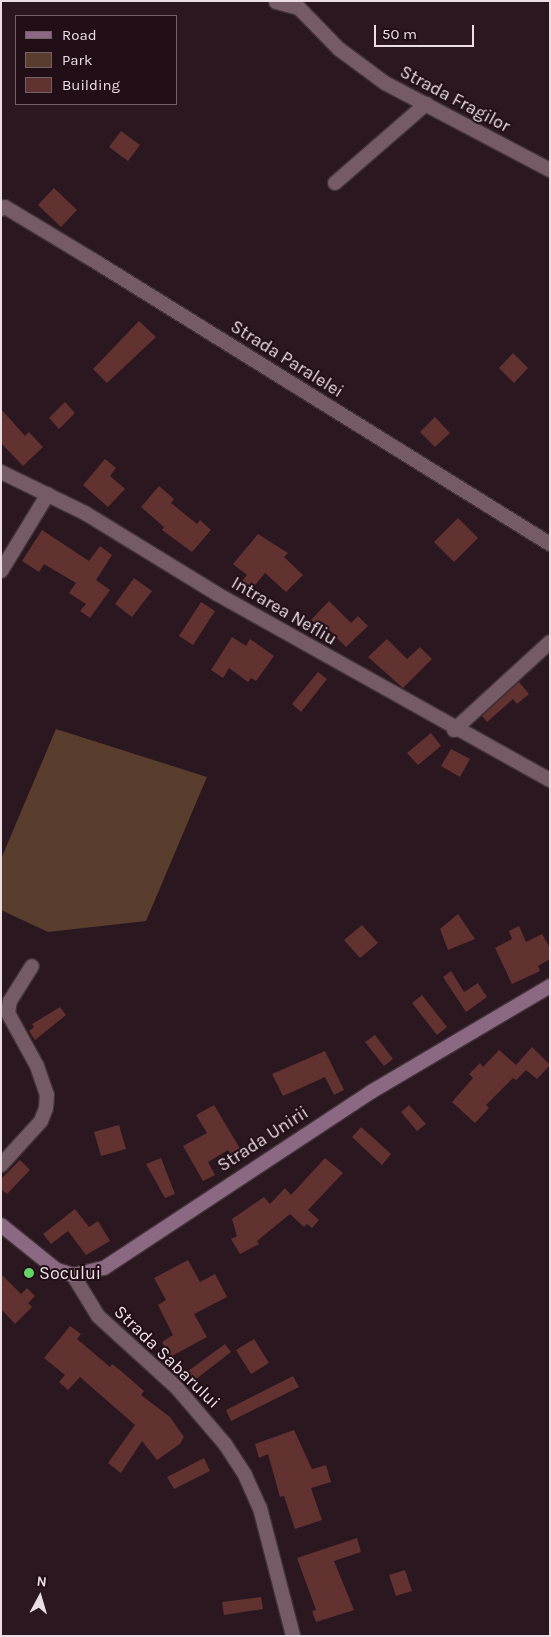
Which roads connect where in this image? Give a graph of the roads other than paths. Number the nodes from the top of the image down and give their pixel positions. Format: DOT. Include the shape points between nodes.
graph roads {
  1 [pos="276,2"];
  2 [pos="426,104"];
  3 [pos="550,170"];
  4 [pos="335,183"];
  5 [pos="3,208"];
  6 [pos="1,472"];
  7 [pos="48,494"];
  8 [pos="550,544"];
  9 [pos="1,571"];
  10 [pos="550,642"];
  11 [pos="454,730"];
  12 [pos="550,780"];
  13 [pos="32,966"];
  14 [pos="550,986"];
  15 [pos="1,1164"];
  16 [pos="1,1225"];
  17 [pos="73,1275"];
  18 [pos="293,1636"];
  1 -- 2 [label="street, Strada Fragilor" via="299,8 339,50 386,83"];
  2 -- 3 [label="street, Strada Fragilor"];
  2 -- 4 [label="street"];
  5 -- 8 [label="street, Strada Paralelei"];
  6 -- 7 [label="street, Intrarea Nefliu"];
  7 -- 9 [label="street"];
  7 -- 11 [label="street, Intrarea Nefliu"];
  10 -- 11 [label="street"];
  11 -- 12 [label="street, Intrarea Nefliu"];
  13 -- 15 [label="street" via="10,1001 8,1013 37,1066 47,1095 46,1108 41,1121"];
  14 -- 17 [label="main road, Strada Unirii" via="354,1102 104,1268"];
  16 -- 17 [label="main road" via="44,1263"];
  17 -- 18 [label="street, Strada Sabarului" via="98,1316 177,1388 220,1437 245,1475 260,1508"];
}
